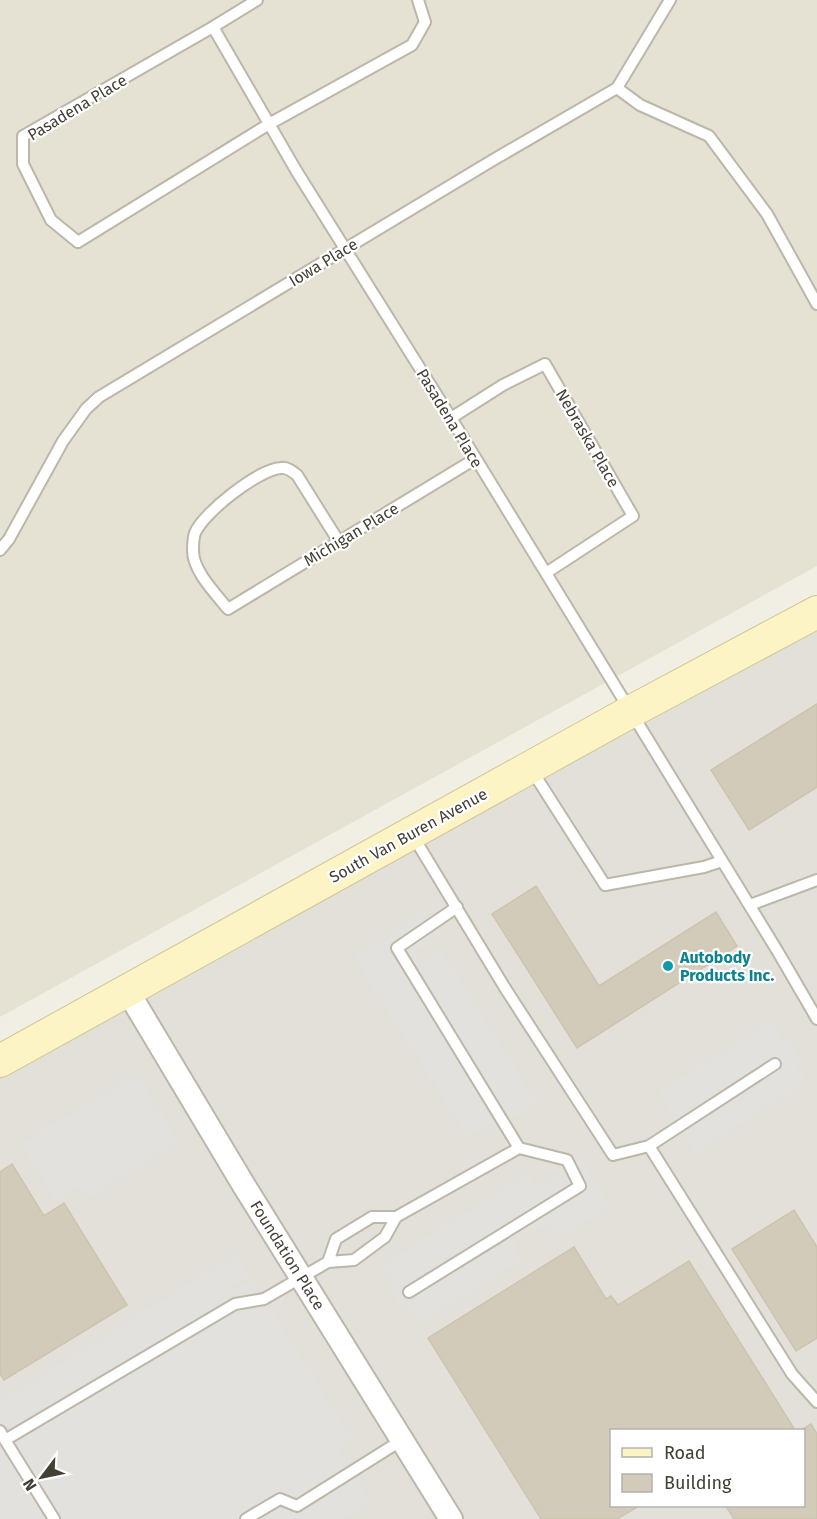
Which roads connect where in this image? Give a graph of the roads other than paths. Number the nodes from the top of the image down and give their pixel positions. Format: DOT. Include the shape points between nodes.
graph roads {
  1 [pos="257,0"];
  2 [pos="418,0"];
  3 [pos="670,0"];
  4 [pos="213,27"];
  5 [pos="617,88"];
  6 [pos="269,124"];
  7 [pos="345,248"];
  8 [pos="814,291"];
  9 [pos="817,304"];
  10 [pos="451,418"];
  11 [pos="475,459"];
  12 [pos="339,542"];
  13 [pos="0,550"];
  14 [pos="546,573"];
  15 [pos="817,612"];
  16 [pos="630,712"];
  17 [pos="531,768"];
  18 [pos="411,833"];
  19 [pos="722,861"];
  20 [pos="817,880"];
  21 [pos="750,905"];
  22 [pos="457,908"];
  23 [pos="127,990"];
  24 [pos="817,1019"];
  25 [pos="0,1061"];
  26 [pos="775,1064"];
  27 [pos="650,1146"];
  28 [pos="519,1148"];
  29 [pos="396,1217"];
  30 [pos="328,1262"];
  31 [pos="301,1277"];
  32 [pos="410,1292"];
  33 [pos="817,1402"];
  34 [pos="3,1436"];
  35 [pos="402,1440"];
  36 [pos="54,1519"];
  37 [pos="246,1519"];
  38 [pos="451,1519"];
  1 -- 4 [label="lane, Pasadena Place"];
  2 -- 6 [label="lane, Pasadena Place" via="425,22 412,45"];
  3 -- 5 [label="lane, Iowa Place"];
  4 -- 6 [label="lane, Pasadena Place"];
  4 -- 6 [label="lane, Pasadena Place" via="22,136 24,164 51,220 78,242"];
  5 -- 7 [label="lane, Iowa Place"];
  5 -- 8 [label="lane" via="640,105 709,136 767,214"];
  6 -- 7 [label="lane, Pasadena Place"];
  7 -- 10 [label="lane, Pasadena Place"];
  7 -- 13 [label="lane, Iowa Place" via="99,397 63,441"];
  8 -- 9 [label="lane"];
  10 -- 11 [label="lane, Pasadena Place"];
  10 -- 14 [label="lane, Nebraska Place" via="545,364 633,516"];
  11 -- 12 [label="lane, Michigan Place"];
  11 -- 14 [label="lane, Pasadena Place"];
  12 -- 12 [label="lane, Michigan Place" via="228,609 199,570 193,553 194,534 209,513 251,481 281,468 297,475"];
  14 -- 16 [label="lane, Pasadena Place"];
  15 -- 16 [label="main road, South Van Buren Avenue"];
  16 -- 17 [label="main road, South Van Buren Avenue"];
  16 -- 19 [label="lane, Pasadena Place"];
  17 -- 18 [label="main road, South Van Buren Avenue"];
  17 -- 19 [label="lane" via="605,885"];
  18 -- 22 [label="lane"];
  18 -- 23 [label="main road, South Van Buren Avenue"];
  19 -- 21 [label="lane, Pasadena Place"];
  20 -- 21 [label="lane"];
  21 -- 24 [label="lane, Pasadena Place"];
  22 -- 27 [label="lane" via="613,1155"];
  22 -- 28 [label="lane" via="397,948"];
  23 -- 25 [label="main road, South Van Buren Avenue"];
  23 -- 31 [label="street, Foundation Place"];
  26 -- 27 [label="lane"];
  27 -- 33 [label="lane" via="792,1374"];
  28 -- 29 [label="lane"];
  28 -- 32 [label="lane" via="567,1160 580,1186"];
  29 -- 30 [label="lane" via="385,1237 354,1260"];
  29 -- 30 [label="lane" via="372,1217 336,1239"];
  30 -- 31 [label="lane"];
  31 -- 34 [label="lane" via="264,1299 235,1305"];
  31 -- 35 [label="street, Foundation Place"];
  34 -- 36 [label="lane"];
  35 -- 37 [label="lane" via="297,1506 280,1499"];
  35 -- 38 [label="street, Foundation Place"];
}
